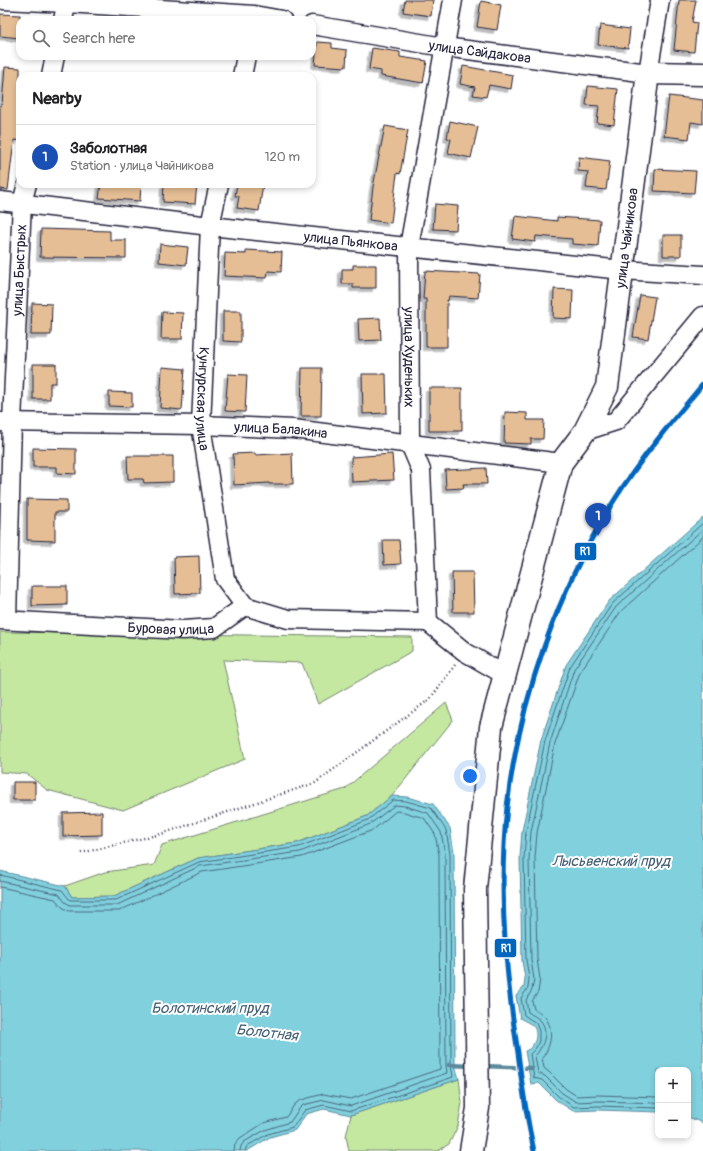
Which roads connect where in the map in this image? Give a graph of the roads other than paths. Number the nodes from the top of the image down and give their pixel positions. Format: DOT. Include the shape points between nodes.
graph roads {
  1 [pos="3,0"];
  2 [pos="452,0"];
  3 [pos="660,0"];
  4 [pos="67,1"];
  5 [pos="255,12"];
  6 [pos="64,16"];
  7 [pos="268,16"];
  8 [pos="316,26"];
  9 [pos="444,47"];
  10 [pos="54,60"];
  11 [pos="245,60"];
  12 [pos="52,72"];
  13 [pos="243,72"];
  14 [pos="648,73"];
  15 [pos="703,74"];
  16 [pos="26,188"];
  17 [pos="218,188"];
  18 [pos="0,201"];
  19 [pos="22,204"];
  20 [pos="210,226"];
  21 [pos="408,247"];
  22 [pos="622,270"];
  23 [pos="703,274"];
  24 [pos="703,316"];
  25 [pos="6,422"];
  26 [pos="201,425"];
  27 [pos="585,431"];
  28 [pos="410,444"];
  29 [pos="561,463"];
  30 [pos="245,606"];
  31 [pos="4,620"];
  32 [pos="428,622"];
  33 [pos="505,675"];
  34 [pos="471,1151"];
  1 -- 4 [label="street"];
  2 -- 9 [label="street, улица Худеньких"];
  3 -- 14 [label="street, улица Чайникова"];
  4 -- 5 [label="street"];
  4 -- 6 [label="street"];
  5 -- 7 [label="street"];
  8 -- 9 [label="street, улица Сайдакова"];
  9 -- 14 [label="street, улица Сайдакова"];
  9 -- 21 [label="street, улица Худеньких"];
  10 -- 12 [label="street"];
  11 -- 13 [label="street"];
  14 -- 15 [label="street"];
  14 -- 22 [label="street, улица Чайникова"];
  16 -- 19 [label="street, улица Быстрых"];
  17 -- 20 [label="street, Кунгурская улица"];
  18 -- 19 [label="street, улица Пьянкова"];
  19 -- 20 [label="street, улица Пьянкова"];
  19 -- 25 [label="street, улица Быстрых"];
  20 -- 21 [label="street, улица Пьянкова"];
  20 -- 26 [label="street, Кунгурская улица"];
  21 -- 22 [label="street, улица Пьянкова"];
  21 -- 28 [label="street, улица Худеньких"];
  22 -- 23 [label="street, улица Пьянкова"];
  22 -- 27 [label="street, улица Чайникова" via="607,387"];
  24 -- 27 [label="street" via="616,421"];
  25 -- 26 [label="street, улица Балакина"];
  25 -- 31 [label="street, улица Быстрых"];
  26 -- 28 [label="street, улица Балакина" via="293,428"];
  26 -- 30 [label="street, Кунгурская улица" via="226,578"];
  27 -- 29 [label="street, улица Чайникова"];
  28 -- 29 [label="street, улица Балакина"];
  28 -- 32 [label="street, улица Худеньких" via="421,470"];
  29 -- 33 [label="street"];
  30 -- 31 [label="street, Буровая улица" via="214,628 183,630"];
  30 -- 32 [label="street" via="288,619"];
  32 -- 33 [label="street" via="465,652"];
  33 -- 34 [label="street" via="491,727 475,889 478,1108"];
}
